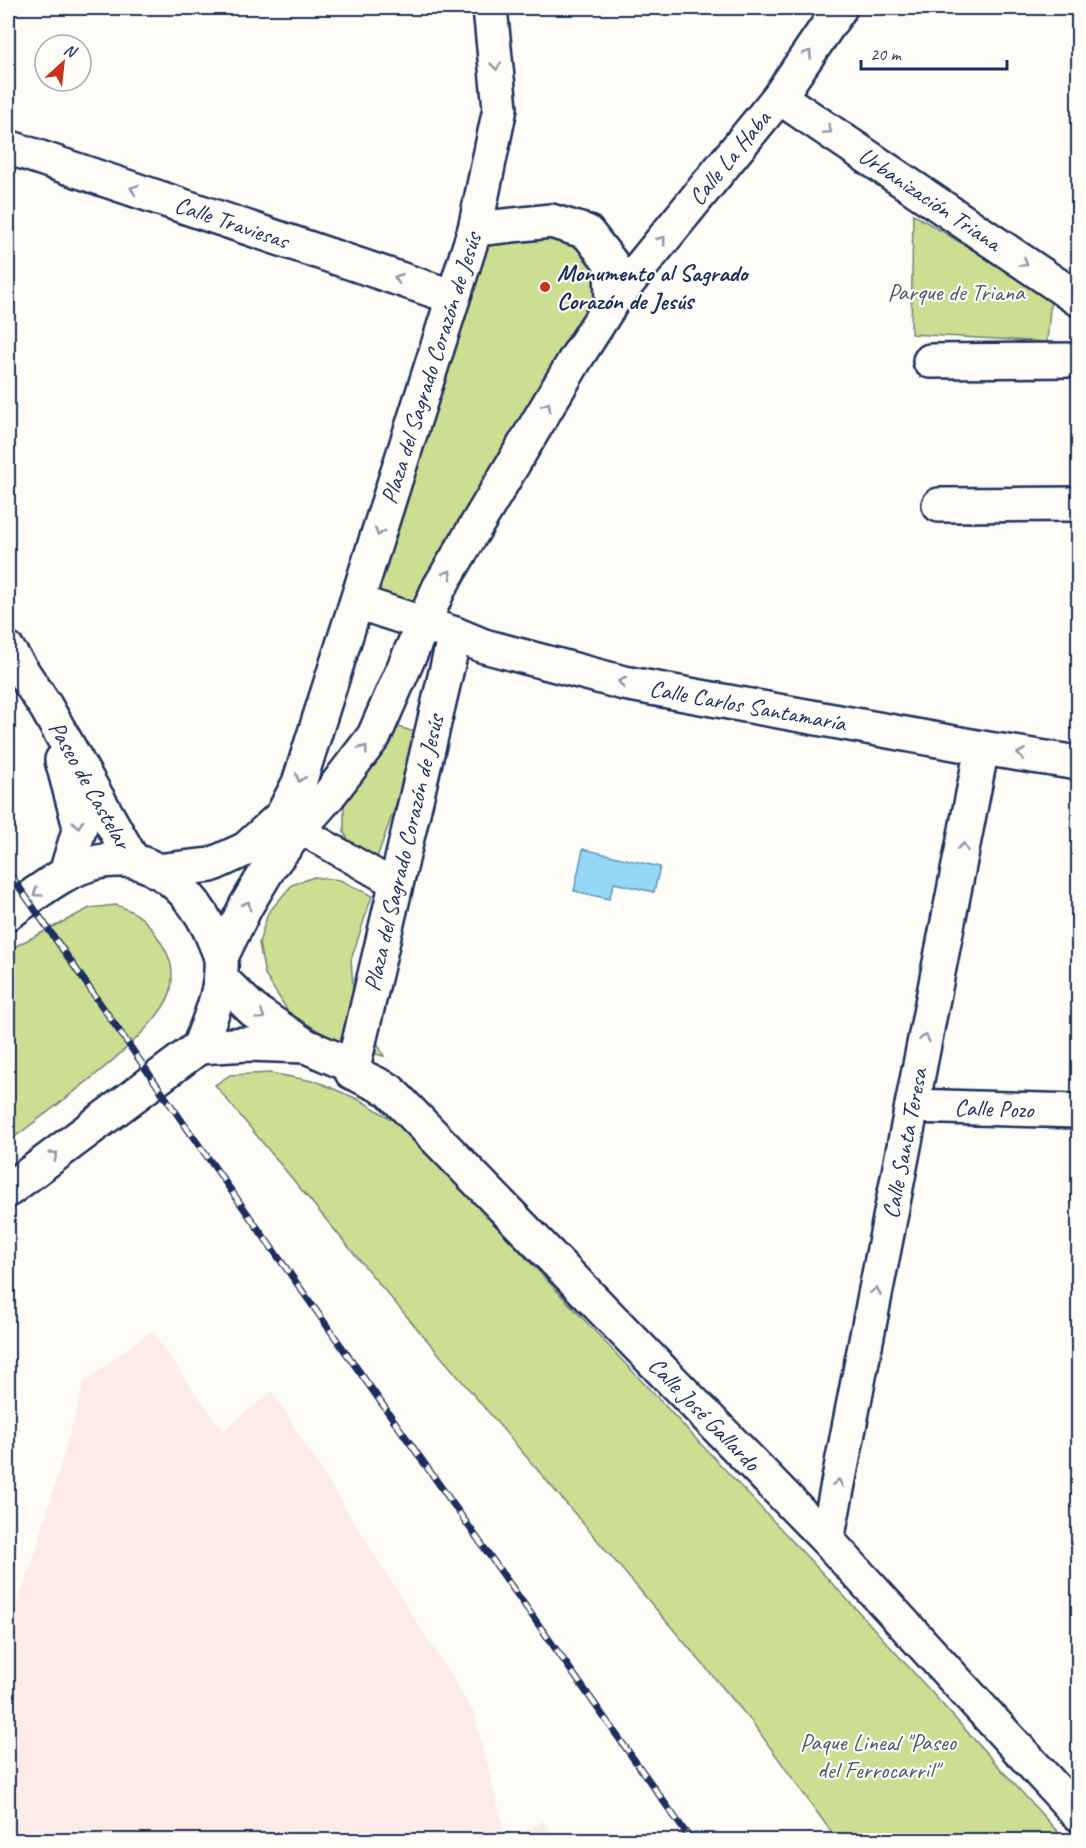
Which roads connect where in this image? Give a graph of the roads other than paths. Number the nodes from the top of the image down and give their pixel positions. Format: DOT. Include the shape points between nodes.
graph roads {
  1 [pos="490,8"];
  2 [pos="840,8"];
  3 [pos="779,98"];
  4 [pos="8,147"];
  5 [pos="475,229"];
  6 [pos="453,297"];
  7 [pos="1078,299"];
  8 [pos="612,302"];
  9 [pos="1078,360"];
  10 [pos="930,361"];
  11 [pos="1078,504"];
  12 [pos="939,505"];
  13 [pos="357,602"];
  14 [pos="423,625"];
  15 [pos="455,634"];
  16 [pos="8,650"];
  17 [pos="46,707"];
  18 [pos="982,748"];
  19 [pos="1078,763"];
  20 [pos="299,829"];
  21 [pos="145,866"];
  22 [pos="66,873"];
  23 [pos="396,885"];
  24 [pos="8,913"];
  25 [pos="221,968"];
  26 [pos="306,1046"];
  27 [pos="199,1047"];
  28 [pos="352,1072"];
  29 [pos="912,1106"];
  30 [pos="1078,1110"];
  31 [pos="8,1190"];
  32 [pos="827,1540"];
  33 [pos="1078,1814"];
  1 -- 5 [label="street, one-way" via="500,108"];
  3 -- 2 [label="street, Calle La Haba, one-way"];
  3 -- 7 [label="street, Urbanización Triana, one-way"];
  8 -- 3 [label="street, Calle La Haba, one-way"];
  6 -- 4 [label="street, Calle Traviesas, one-way"];
  5 -- 6 [label="street, Plaza del Sagrado Corazón de Jesús"];
  5 -- 8 [label="street, Plaza del Sagrado Corazón de Jesús" via="551,221 587,231 611,263"];
  6 -- 13 [label="street, Plaza del Sagrado Corazón de Jesús, one-way"];
  14 -- 8 [label="street, Plaza del Sagrado Corazón de Jesús, one-way" via="439,588"];
  9 -- 10 [label="street"];
  11 -- 12 [label="street"];
  13 -- 14 [label="street"];
  13 -- 21 [label="street, Plaza del Sagrado Corazón de Jesús, one-way" via="299,783 282,816 246,849 211,865"];
  14 -- 15 [label="street, Calle Carlos Santamaría"];
  20 -- 14 [label="street, Plaza del Sagrado Corazón de Jesús, one-way" via="374,736"];
  18 -- 15 [label="street, Calle Carlos Santamaría, one-way" via="624,683 484,646"];
  15 -- 23 [label="street, Plaza del Sagrado Corazón de Jesús"];
  16 -- 17 [label="street, Paseo de Castelar"];
  17 -- 21 [label="street, Paseo de Castelar"];
  17 -- 22 [label="street, Paseo de Castelar, one-way" via="80,827"];
  19 -- 18 [label="street, Calle Carlos Santamaría, one-way"];
  29 -- 18 [label="street, Calle Santa Teresa, one-way"];
  20 -- 23 [label="lane"];
  25 -- 20 [label="street, Plaza del Sagrado Corazón de Jesús, one-way" via="246,906"];
  21 -- 22 [label="street, Plaza del Sagrado Corazón de Jesús" via="99,861"];
  21 -- 25 [label="street" via="181,888 208,923"];
  22 -- 24 [label="street, Plaza del Sagrado Corazón de Jesús, one-way"];
  23 -- 28 [label="street, Plaza del Sagrado Corazón de Jesús"];
  25 -- 26 [label="street, one-way" via="253,1010"];
  25 -- 27 [label="street, Plaza del Sagrado Corazón de Jesús" via="213,1012"];
  26 -- 27 [label="street"];
  26 -- 28 [label="street, Calle José Gallardo" via="350,1065"];
  31 -- 27 [label="street, one-way"];
  28 -- 32 [label="street, Calle José Gallardo" via="389,1090"];
  29 -- 30 [label="street, Calle Pozo"];
  32 -- 29 [label="street, Calle Santa Teresa, one-way"];
  32 -- 33 [label="street, Calle José Gallardo"];
}
